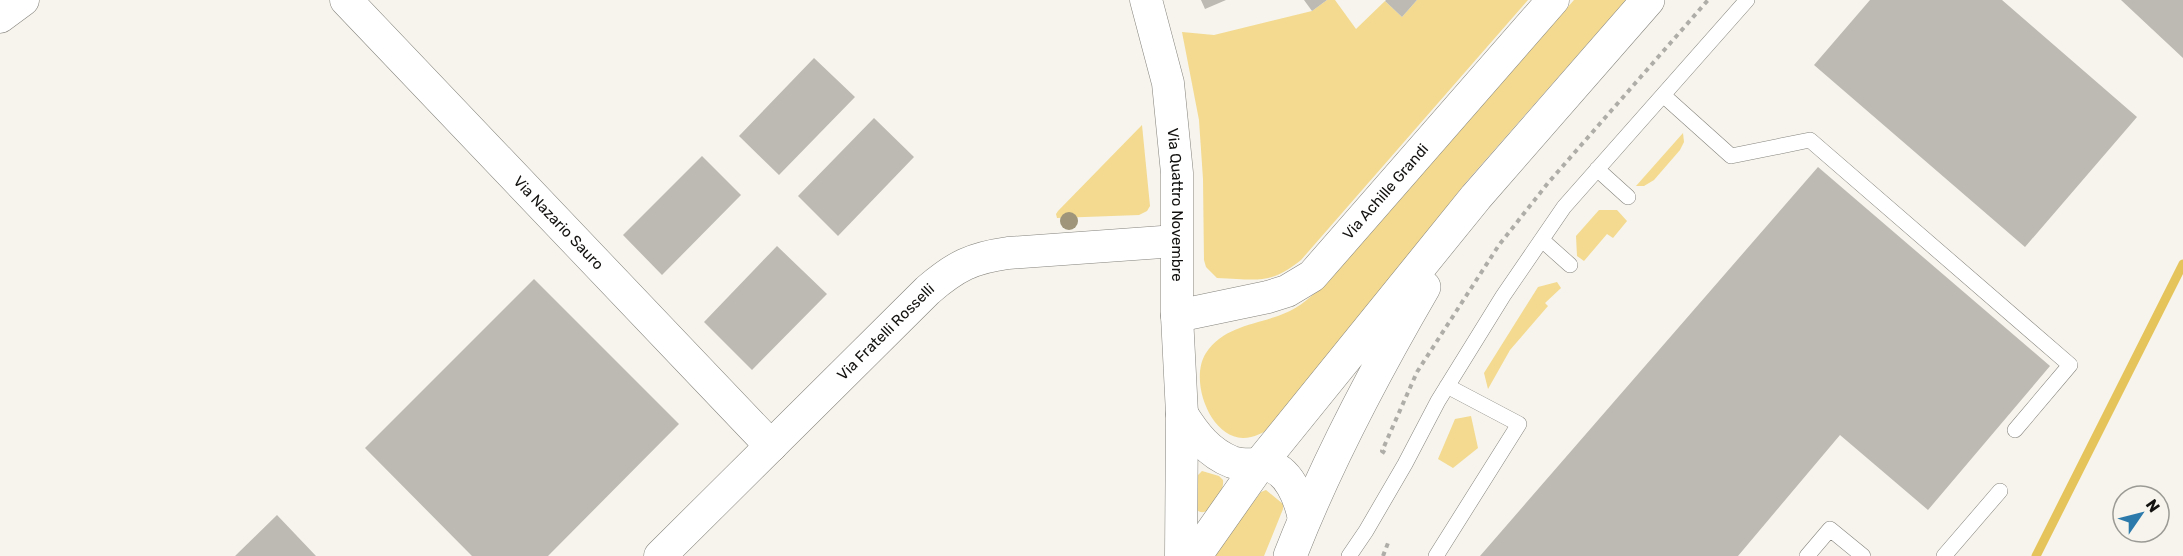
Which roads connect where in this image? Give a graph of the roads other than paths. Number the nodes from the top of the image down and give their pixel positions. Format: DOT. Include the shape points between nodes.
graph roads {
  1 [pos="22,0"];
  2 [pos="346,0"];
  3 [pos="1146,0"];
  4 [pos="1553,0"];
  5 [pos="1647,0"];
  6 [pos="1747,0"];
  7 [pos="0,17"];
  8 [pos="1663,95"];
  9 [pos="1597,169"];
  10 [pos="1476,197"];
  11 [pos="1628,197"];
  12 [pos="1542,240"];
  13 [pos="1176,241"];
  14 [pos="1570,266"];
  15 [pos="1176,316"];
  16 [pos="1447,386"];
  17 [pos="1182,414"];
  18 [pos="2015,430"];
  19 [pos="771,446"];
  20 [pos="1259,465"];
  21 [pos="2000,491"];
  22 [pos="1304,519"];
  23 [pos="660,556"];
  24 [pos="1181,556"];
  25 [pos="1195,556"];
  26 [pos="1290,556"];
  27 [pos="1349,556"];
  28 [pos="1436,556"];
  29 [pos="1807,556"];
  30 [pos="1863,556"];
  31 [pos="1944,556"];
  1 -- 7 [label="street"];
  2 -- 19 [label="street, Via Nazario Sauro"];
  3 -- 13 [label="street, Via Quattro Novembre" via="1172,113 1177,173"];
  4 -- 15 [label="street, Via Achille Grandi" via="1312,276 1268,297"];
  5 -- 10 [label="main road"];
  6 -- 8 [label="lane"];
  8 -- 9 [label="lane"];
  8 -- 18 [label="lane" via="1731,156 1810,140 2070,365"];
  9 -- 11 [label="lane"];
  9 -- 12 [label="lane"];
  10 -- 20 [label="main road"];
  10 -- 22 [label="main road" via="1382,360"];
  12 -- 14 [label="lane"];
  12 -- 16 [label="lane"];
  13 -- 15 [label="street, Via Quattro Novembre"];
  13 -- 19 [label="street, Via Fratelli Rosselli" via="1008,253 988,256 950,271"];
  15 -- 17 [label="street, Via Quattro Novembre"];
  16 -- 27 [label="lane"];
  16 -- 28 [label="lane" via="1520,424"];
  17 -- 20 [label="street" via="1212,451 1241,464"];
  17 -- 24 [label="street, Via Quattro Novembre"];
  19 -- 23 [label="street, Via Fratelli Rosselli"];
  20 -- 22 [label="street" via="1273,467 1287,479 1298,497"];
  20 -- 25 [label="main road"];
  21 -- 31 [label="lane"];
  22 -- 26 [label="main road"];
  29 -- 30 [label="lane" via="1830,529"];
}
